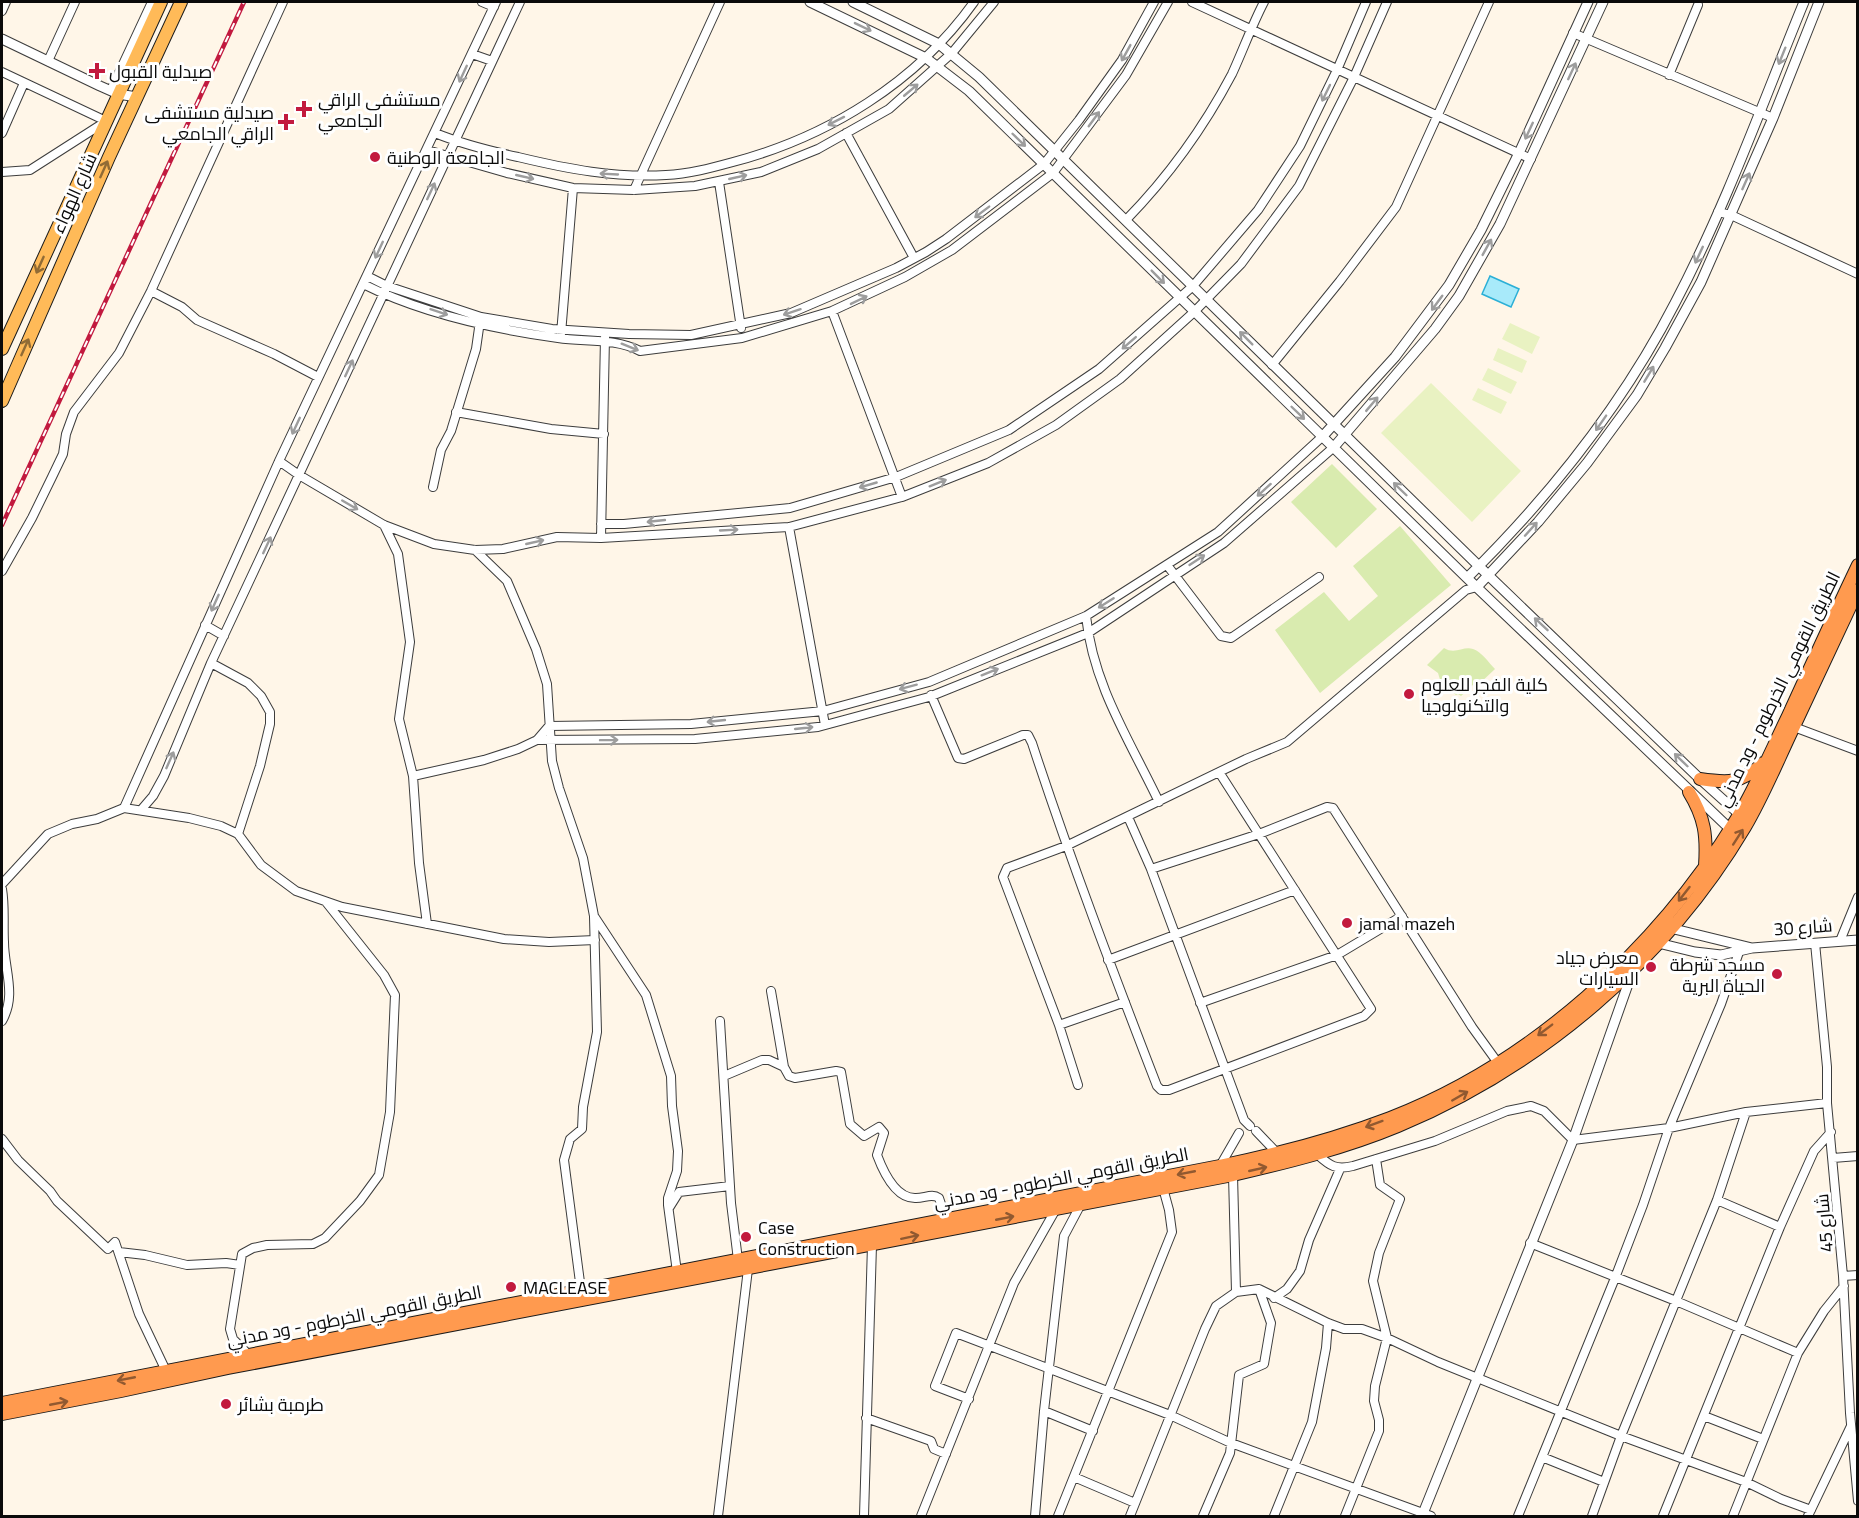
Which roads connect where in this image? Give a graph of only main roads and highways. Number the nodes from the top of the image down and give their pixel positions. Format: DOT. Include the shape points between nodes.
graph roads {
  1 [pos="161,2"];
  2 [pos="181,2"];
  3 [pos="2,349"];
  4 [pos="2,401"];
  5 [pos="1857,565"];
  6 [pos="1857,592"];
  7 [pos="1768,758"];
  8 [pos="1700,778"];
  9 [pos="1689,792"];
  10 [pos="1705,866"];
  11 [pos="168,1376"];
  12 [pos="2,1403"];
  13 [pos="2,1414"];
  1 -- 3 [label="main road, شارع الهواء, one-way" via="115,92 106,121"];
  4 -- 2 [label="main road, شارع الهواء, one-way"];
  5 -- 7 [label="highway, الطريق القومي الخرطوم - ود مدني"];
  11 -- 6 [label="highway, الطريق القومي الخرطوم - ود مدني, one-way" via="1233,1175 1318,1155 1448,1104 1503,1072 1574,1022 1658,943 1710,878 1745,826"];
  7 -- 8 [label="highway" via="1735,781"];
  7 -- 10 [label="highway, الطريق القومي الخرطوم - ود مدني" via="1739,814"];
  9 -- 10 [label="highway" via="1705,828"];
  10 -- 11 [label="highway, الطريق القومي الخرطوم - ود مدني, one-way" via="1624,962 1567,1013 1498,1063 1444,1094 1392,1117 1317,1143 1220,1166 248,1354"];
  11 -- 12 [label="highway, الطريق القومي الخرطوم - ود مدني, one-way"];
  13 -- 11 [label="highway, الطريق القومي الخرطوم - ود مدني, one-way"];
}
